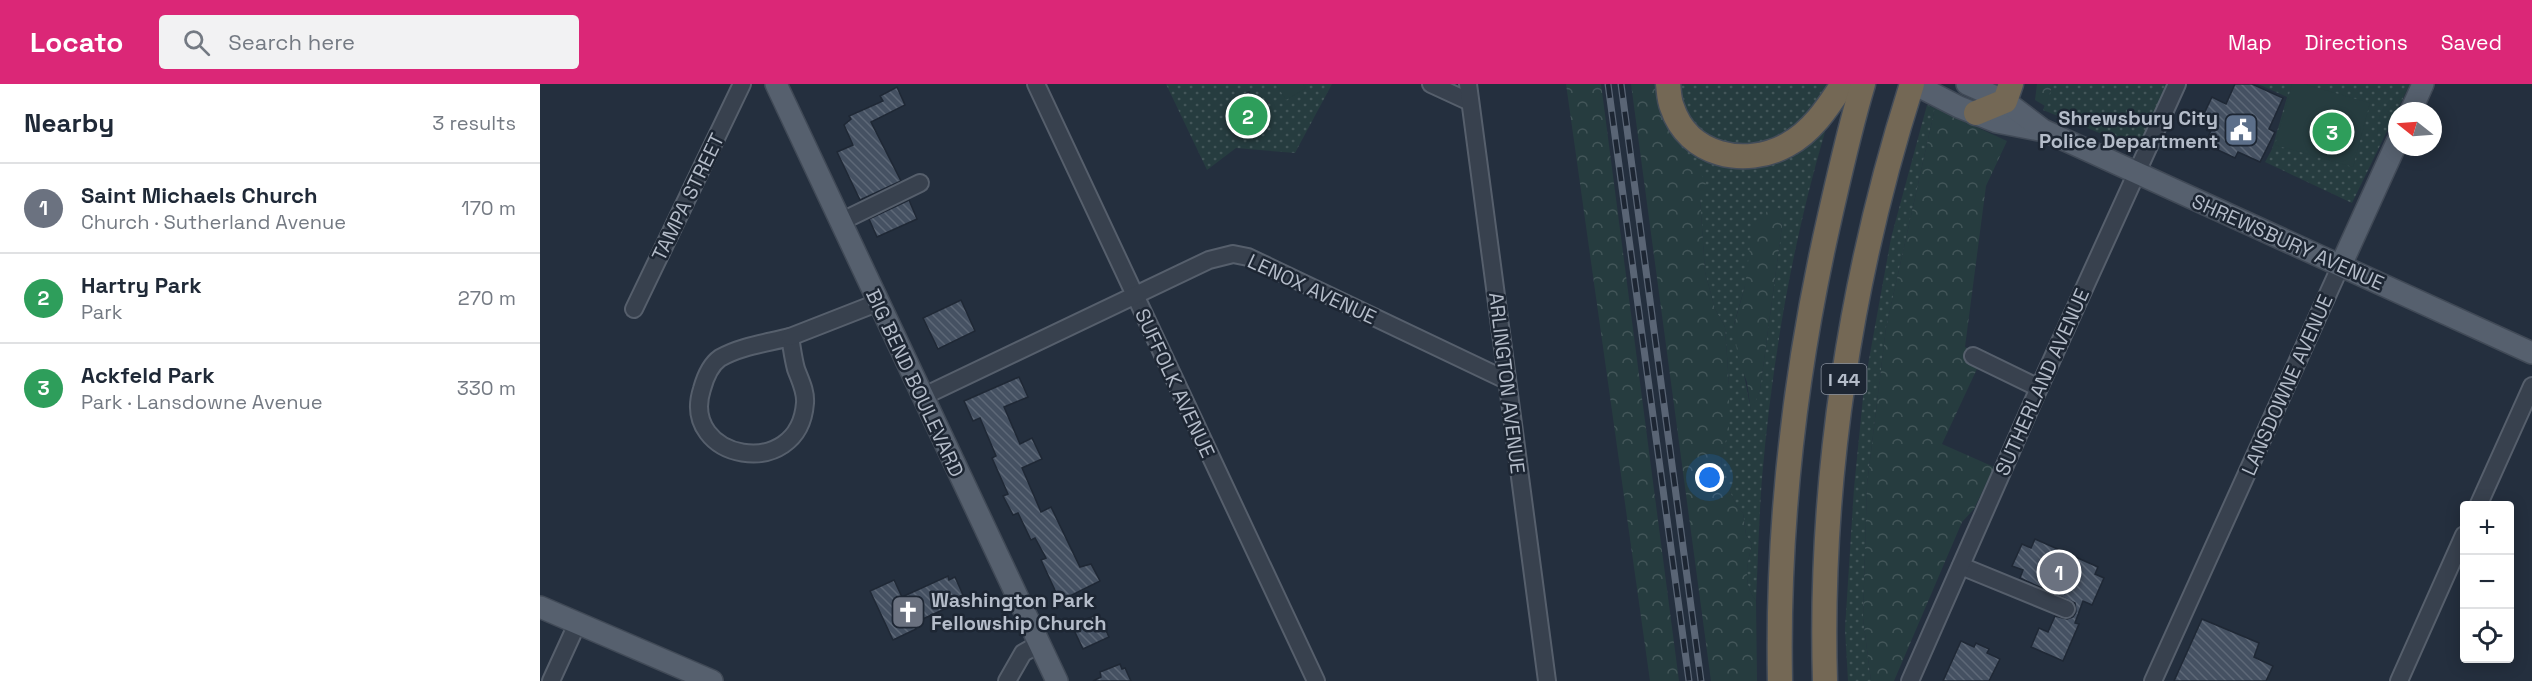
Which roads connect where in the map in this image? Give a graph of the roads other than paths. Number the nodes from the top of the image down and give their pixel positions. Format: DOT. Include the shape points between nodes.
graph roads {
  1 [pos="742,84"];
  2 [pos="777,84"];
  3 [pos="1036,84"];
  4 [pos="1431,84"];
  5 [pos="1468,84"];
  6 [pos="1668,84"];
  7 [pos="1843,84"];
  8 [pos="1863,84"];
  9 [pos="1913,84"];
  10 [pos="1967,84"];
  11 [pos="2176,84"];
  12 [pos="2423,84"];
  13 [pos="2008,92"];
  14 [pos="1470,102"];
  15 [pos="2415,102"];
  16 [pos="1967,110"];
  17 [pos="2043,130"];
  18 [pos="2391,156"];
  19 [pos="2137,173"];
  20 [pos="920,183"];
  21 [pos="840,222"];
  22 [pos="2341,265"];
  23 [pos="1134,295"];
  24 [pos="877,303"];
  25 [pos="634,309"];
  26 [pos="790,337"];
  27 [pos="2532,353"];
  28 [pos="1974,356"];
  29 [pos="1506,380"];
  30 [pos="2532,386"];
  31 [pos="2039,388"];
  32 [pos="922,397"];
  33 [pos="2480,501"];
  34 [pos="2460,545"];
  35 [pos="1961,566"];
  36 [pos="540,607"];
  37 [pos="2066,609"];
  38 [pos="577,624"];
  39 [pos="1039,644"];
  40 [pos="550,681"];
  41 [pos="712,681"];
  42 [pos="1007,681"];
  43 [pos="1057,681"];
  44 [pos="1316,681"];
  45 [pos="1547,681"];
  46 [pos="1780,681"];
  47 [pos="1825,681"];
  48 [pos="1910,681"];
  49 [pos="2153,681"];
  50 [pos="2399,681"];
  1 -- 25 [label="street, TAMPA STREET"];
  2 -- 21 [label="main road, BIG BEND BOULEVARD"];
  3 -- 23 [label="street, SUFFOLK AVENUE"];
  4 -- 14 [label="street"];
  5 -- 14 [label="street, ARLINGTON AVENUE"];
  6 -- 7 [label="highway" via="1671,106 1696,142 1716,153 1741,158 1767,155 1789,144 1812,126"];
  8 -- 46 [label="highway, I 44" via="1822,247 1795,404 1781,563"];
  9 -- 16 [label="main road, SHREWSBURY AVENUE"];
  9 -- 47 [label="highway, I 44" via="1878,203 1847,358 1829,519"];
  10 -- 13 [label="main road, SHREWSBURY AVENUE"];
  11 -- 19 [label="street, SUTHERLAND AVENUE"];
  12 -- 15 [label="main road"];
  13 -- 16 [label="highway"];
  13 -- 17 [label="main road, SHREWSBURY AVENUE"];
  14 -- 29 [label="street, ARLINGTON AVENUE"];
  16 -- 17 [label="main road, SHREWSBURY AVENUE" via="1997,122"];
  17 -- 19 [label="main road, SHREWSBURY AVENUE"];
  18 -- 22 [label="main road, LANSDOWNE AVENUE"];
  19 -- 22 [label="main road, SHREWSBURY AVENUE"];
  19 -- 31 [label="street, SUTHERLAND AVENUE"];
  20 -- 21 [label="street"];
  21 -- 24 [label="main road, BIG BEND BOULEVARD"];
  22 -- 27 [label="main road, SHREWSBURY AVENUE"];
  22 -- 49 [label="street, LANSDOWNE AVENUE"];
  23 -- 29 [label="street, LENOX AVENUE" via="1209,260 1233,255 1248,257"];
  23 -- 32 [label="street, LENOX AVENUE"];
  23 -- 44 [label="street, SUFFOLK AVENUE"];
  24 -- 26 [label="street"];
  24 -- 32 [label="main road, BIG BEND BOULEVARD"];
  26 -- 26 [label="street" via="736,350 710,369 699,396 699,412 711,437 725,447 747,454 770,452 793,435 800,424 805,393"];
  28 -- 31 [label="street"];
  29 -- 45 [label="street, ARLINGTON AVENUE"];
  30 -- 33 [label="street"];
  31 -- 35 [label="street, SUTHERLAND AVENUE"];
  32 -- 39 [label="main road, BIG BEND BOULEVARD"];
  34 -- 50 [label="street"];
  35 -- 37 [label="street"];
  35 -- 48 [label="street, SUTHERLAND AVENUE"];
  36 -- 38 [label="main road"];
  38 -- 40 [label="street"];
  38 -- 41 [label="main road"];
  39 -- 42 [label="street" via="1023,653"];
  39 -- 43 [label="main road, BIG BEND BOULEVARD"];
}
